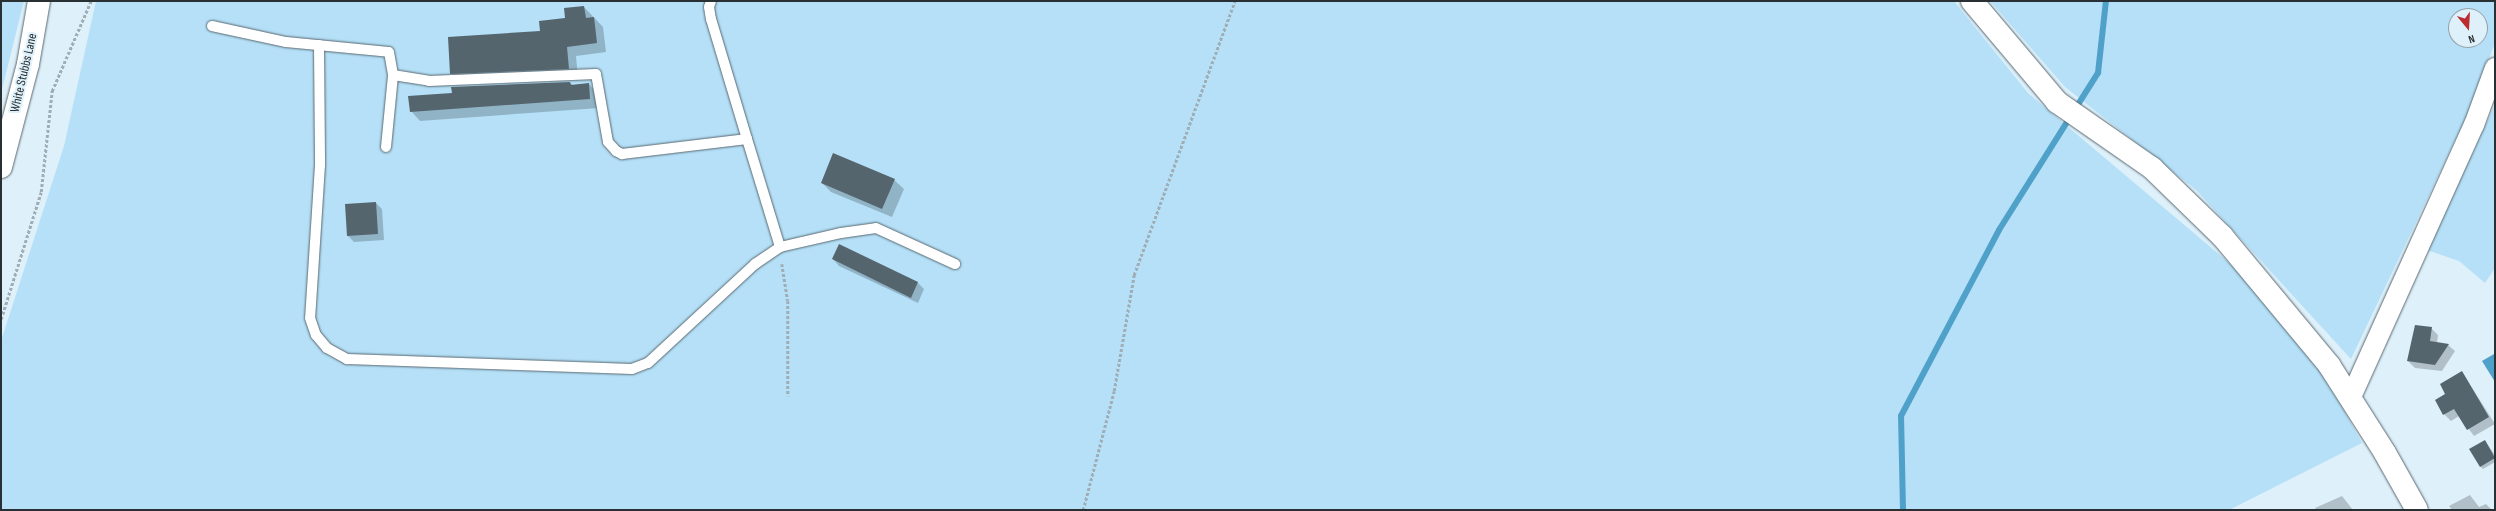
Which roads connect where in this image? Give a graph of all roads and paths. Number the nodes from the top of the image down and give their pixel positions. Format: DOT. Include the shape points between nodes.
graph roads {
  1 [pos="39,1"];
  2 [pos="91,1"];
  3 [pos="711,1"];
  4 [pos="1235,1"];
  5 [pos="1972,1"];
  6 [pos="212,26"];
  7 [pos="319,45"];
  8 [pos="2495,68"];
  9 [pos="393,75"];
  10 [pos="747,139"];
  11 [pos="386,146"];
  12 [pos="1,167"];
  13 [pos="780,247"];
  14 [pos="955,264"];
  15 [pos="1,319"];
  16 [pos="788,396"];
  17 [pos="2351,397"];
  18 [pos="1083,510"];
  19 [pos="2417,510"];
  1 -- 12 [label="street, White Stubbs Lane" via="28,64"];
  2 -- 15 [label="path" via="52,91 41,192"];
  3 -- 10 [label="lane" via="711,19"];
  4 -- 18 [label="path" via="1134,275 1114,391"];
  5 -- 17 [label="street" via="2057,102 2152,168 2222,236 2329,365"];
  6 -- 7 [label="lane" via="286,42"];
  7 -- 9 [label="lane" via="389,52"];
  7 -- 13 [label="lane" via="320,165 310,318 316,335 327,348 347,359 632,369 648,363 755,264"];
  8 -- 17 [label="street" via="2474,125"];
  9 -- 10 [label="lane" via="429,81 596,74 608,142 622,154"];
  9 -- 11 [label="lane"];
  10 -- 13 [label="lane"];
  13 -- 14 [label="lane" via="840,233 876,228"];
  13 -- 16 [label="path" via="788,301"];
  17 -- 19 [label="street"];
}
